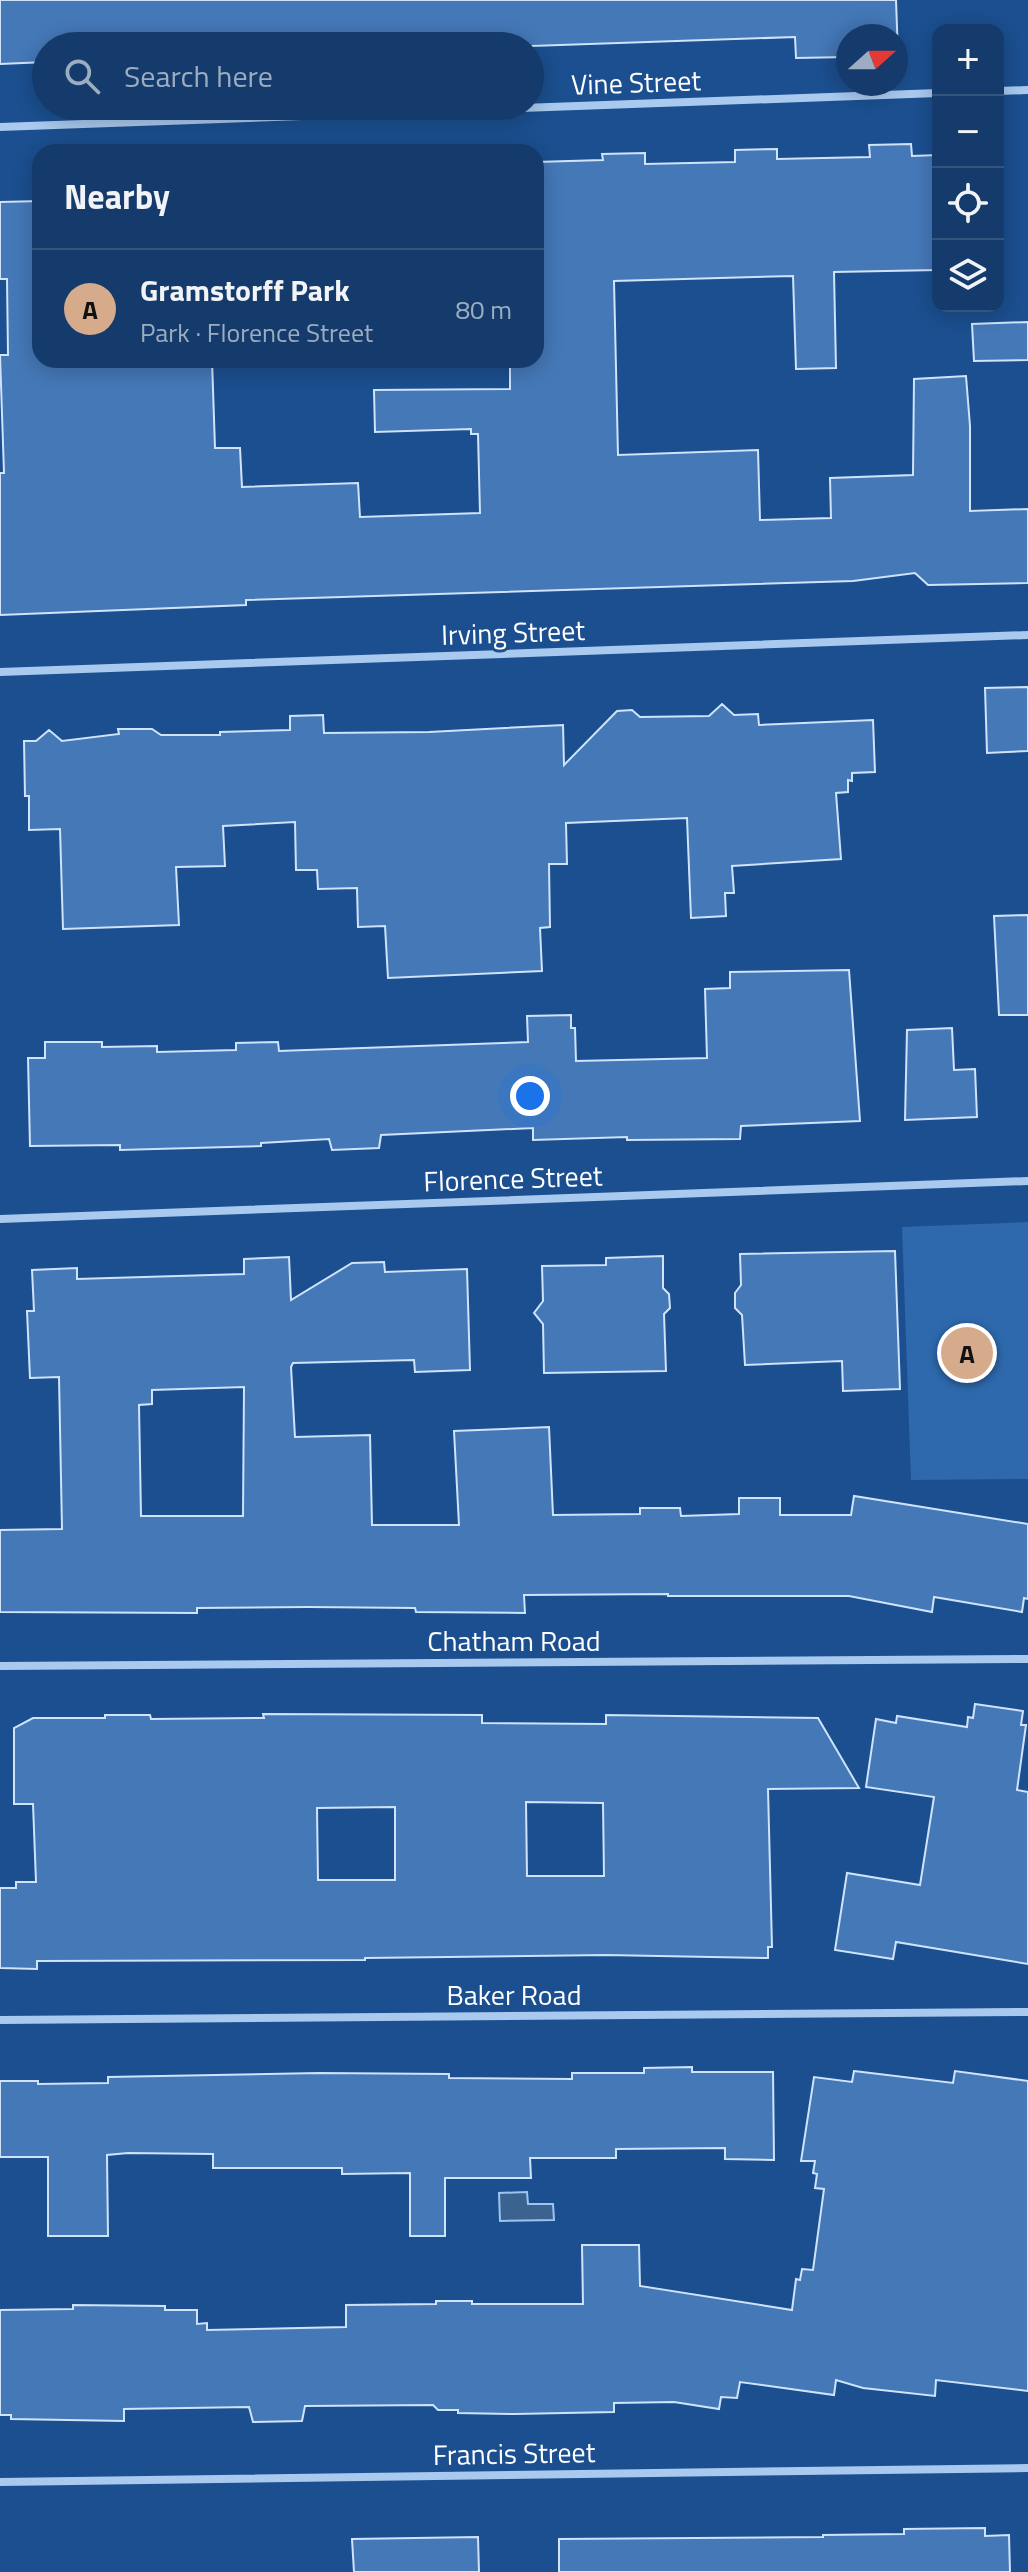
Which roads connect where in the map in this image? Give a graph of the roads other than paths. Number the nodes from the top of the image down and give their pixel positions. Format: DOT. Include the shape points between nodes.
graph roads {
  1 [pos="1028,90"];
  2 [pos="1004,91"];
  3 [pos="932,93"];
  4 [pos="544,107"];
  5 [pos="193,120"];
  6 [pos="0,127"];
  7 [pos="1028,635"];
  8 [pos="0,672"];
  9 [pos="1028,1181"];
  10 [pos="0,1219"];
  11 [pos="1028,1659"];
  12 [pos="0,1666"];
  13 [pos="1028,2012"];
  14 [pos="0,2020"];
  15 [pos="1028,2468"];
  16 [pos="0,2482"];
  1 -- 2 [label="street"];
  3 -- 4 [label="street, Vine Street"];
  5 -- 6 [label="street, Vine Street"];
  7 -- 8 [label="street, Irving Street"];
  9 -- 10 [label="street, Florence Street"];
  11 -- 12 [label="street, Chatham Road"];
  13 -- 14 [label="street, Baker Road"];
  15 -- 16 [label="street, Francis Street"];
}
